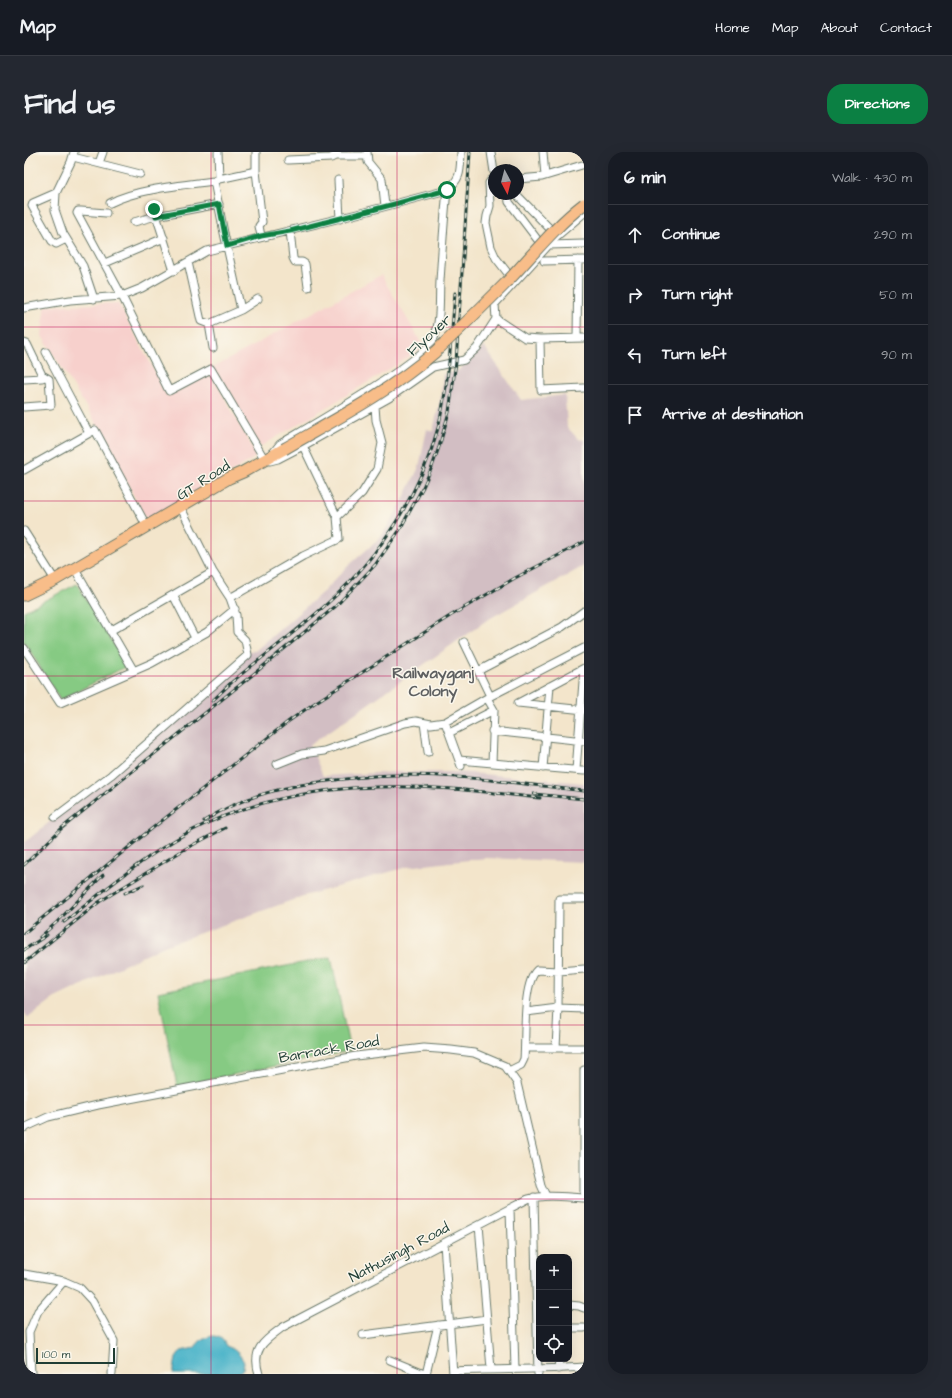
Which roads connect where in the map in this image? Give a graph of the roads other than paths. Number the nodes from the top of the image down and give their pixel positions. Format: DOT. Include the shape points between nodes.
graph roads {
  1 [pos="103,152"];
  2 [pos="218,152"];
  3 [pos="256,152"];
  4 [pos="462,152"];
  5 [pos="491,152"];
  6 [pos="543,152"];
  7 [pos="335,154"];
  8 [pos="367,154"];
  9 [pos="73,155"];
  10 [pos="288,160"];
  11 [pos="99,164"];
  12 [pos="493,164"];
  13 [pos="582,165"];
  14 [pos="256,171"];
  15 [pos="140,174"];
  16 [pos="545,176"];
  17 [pos="524,178"];
  18 [pos="217,180"];
  19 [pos="338,180"];
  20 [pos="447,190"];
  21 [pos="56,193"];
  22 [pos="490,200"];
  23 [pos="509,200"];
  24 [pos="522,200"];
  25 [pos="110,203"];
  26 [pos="219,204"];
  27 [pos="584,204"];
  28 [pos="385,206"];
  29 [pos="584,212"];
  30 [pos="106,213"];
  31 [pos="155,213"];
  32 [pos="340,218"];
  33 [pos="134,222"];
  34 [pos="290,231"];
  35 [pos="261,236"];
  36 [pos="557,236"];
  37 [pos="164,238"];
  38 [pos="66,239"];
  39 [pos="584,244"];
  40 [pos="227,246"];
  41 [pos="547,247"];
  42 [pos="581,260"];
  43 [pos="544,261"];
  44 [pos="188,262"];
  45 [pos="105,264"];
  46 [pos="174,270"];
  47 [pos="515,283"];
  48 [pos="308,287"];
  49 [pos="122,296"];
  50 [pos="94,299"];
  51 [pos="258,299"];
  52 [pos="24,308"];
  53 [pos="241,310"];
  54 [pos="496,319"];
  55 [pos="209,324"];
  56 [pos="580,338"];
  57 [pos="540,339"];
  58 [pos="24,343"];
  59 [pos="212,348"];
  60 [pos="46,352"];
  61 [pos="412,360"];
  62 [pos="42,375"];
  63 [pos="421,375"];
  64 [pos="24,379"];
  65 [pos="584,388"];
  66 [pos="375,406"];
  67 [pos="24,407"];
  68 [pos="89,433"];
  69 [pos="303,446"];
  70 [pos="268,459"];
  71 [pos="24,470"];
  72 [pos="243,472"];
  73 [pos="182,512"];
  74 [pos="337,517"];
  75 [pos="147,527"];
  76 [pos="24,531"];
  77 [pos="213,572"];
  78 [pos="77,573"];
  79 [pos="56,582"];
  80 [pos="24,595"];
  81 [pos="173,595"];
  82 [pos="230,598"];
  83 [pos="24,602"];
  84 [pos="235,608"];
  85 [pos="584,611"];
  86 [pos="110,631"];
  87 [pos="195,638"];
  88 [pos="464,642"];
  89 [pos="24,648"];
  90 [pos="584,648"];
  91 [pos="584,669"];
  92 [pos="134,671"];
  93 [pos="478,671"];
  94 [pos="550,686"];
  95 [pos="489,697"];
  96 [pos="549,707"];
  97 [pos="494,710"];
  98 [pos="582,710"];
  99 [pos="445,722"];
  100 [pos="424,723"];
  101 [pos="492,730"];
  102 [pos="449,733"];
  103 [pos="547,736"];
  104 [pos="581,741"];
  105 [pos="428,752"];
  106 [pos="492,763"];
  107 [pos="277,764"];
  108 [pos="543,768"];
  109 [pos="580,770"];
  110 [pos="55,817"];
  111 [pos="584,899"];
  112 [pos="584,969"];
  113 [pos="559,971"];
  114 [pos="558,1008"];
  115 [pos="584,1009"];
  116 [pos="526,1012"];
  117 [pos="525,1048"];
  118 [pos="556,1048"];
  119 [pos="584,1048"];
  120 [pos="584,1070"];
  121 [pos="509,1071"];
  122 [pos="24,1128"];
  123 [pos="584,1135"];
  124 [pos="546,1196"];
  125 [pos="534,1198"];
  126 [pos="584,1198"];
  127 [pos="510,1209"];
  128 [pos="479,1225"];
  129 [pos="444,1243"];
  130 [pos="24,1274"];
  131 [pos="64,1281"];
  132 [pos="537,1290"];
  133 [pos="572,1305"];
  134 [pos="584,1308"];
  135 [pos="487,1319"];
  136 [pos="450,1323"];
  137 [pos="438,1325"];
  138 [pos="537,1326"];
  139 [pos="572,1328"];
  140 [pos="584,1328"];
  141 [pos="363,1335"];
  142 [pos="390,1360"];
  143 [pos="559,1362"];
  144 [pos="584,1367"];
  145 [pos="515,1369"];
  146 [pos="558,1369"];
  147 [pos="491,1370"];
  148 [pos="453,1372"];
  149 [pos="538,1372"];
  150 [pos="31,1374"];
  151 [pos="112,1374"];
  152 [pos="259,1374"];
  153 [pos="425,1374"];
  1 -- 11 [label="street"];
  2 -- 18 [label="street"];
  3 -- 14 [label="street"];
  4 -- 20 [label="street" via="460,177"];
  5 -- 12 [label="street"];
  6 -- 16 [label="street"];
  7 -- 8 [label="street"];
  7 -- 10 [label="street"];
  8 -- 28 [label="street" via="368,162 382,179"];
  9 -- 11 [label="street"];
  9 -- 21 [label="street"];
  11 -- 15 [label="street"];
  13 -- 16 [label="street"];
  14 -- 18 [label="street"];
  14 -- 35 [label="street" via="262,222 259,226"];
  16 -- 17 [label="street"];
  18 -- 25 [label="street" via="148,191"];
  18 -- 26 [label="street"];
  19 -- 32 [label="street"];
  20 -- 28 [label="street"];
  20 -- 61 [label="street" via="436,332 428,348"];
  21 -- 38 [label="street" via="55,210"];
  21 -- 38 [label="street" via="33,203 32,206 54,243"];
  22 -- 47 [label="street" via="486,219 492,250"];
  23 -- 41 [label="street"];
  24 -- 36 [label="street"];
  26 -- 31 [label="street"];
  26 -- 40 [label="street"];
  27 -- 70 [label="highway, Flyover, bridge" via="568,216 505,284 413,370 355,409"];
  28 -- 32 [label="street"];
  29 -- 36 [label="street"];
  30 -- 45 [label="street" via="77,213"];
  31 -- 33 [label="street"];
  31 -- 37 [label="street"];
  32 -- 34 [label="street"];
  34 -- 35 [label="street"];
  34 -- 48 [label="street" via="294,260 306,264"];
  35 -- 40 [label="street"];
  36 -- 41 [label="street"];
  37 -- 45 [label="street"];
  37 -- 46 [label="street"];
  38 -- 50 [label="street" via="82,266"];
  39 -- 41 [label="street"];
  40 -- 44 [label="street" via="207,251"];
  40 -- 53 [label="street"];
  41 -- 47 [label="street"];
  42 -- 43 [label="street"];
  42 -- 56 [label="street"];
  44 -- 46 [label="street"];
  44 -- 55 [label="street" via="200,318 203,323"];
  45 -- 49 [label="street"];
  46 -- 49 [label="street"];
  47 -- 54 [label="street" via="495,304"];
  49 -- 50 [label="street"];
  49 -- 70 [label="street" via="169,391 211,369"];
  50 -- 52 [label="street" via="70,300"];
  51 -- 53 [label="street"];
  53 -- 55 [label="street"];
  54 -- 57 [label="street" via="525,338"];
  54 -- 63 [label="street" via="477,348 464,360 432,367"];
  55 -- 59 [label="street"];
  56 -- 57 [label="street"];
  57 -- 65 [label="street" via="541,390"];
  58 -- 62 [label="street" via="27,344"];
  60 -- 68 [label="street"];
  61 -- 63 [label="street"];
  61 -- 70 [label="street" via="280,444"];
  62 -- 64 [label="street" via="40,379"];
  62 -- 67 [label="street" via="49,379 51,405"];
  63 -- 66 [label="street"];
  66 -- 69 [label="street"];
  66 -- 74 [label="street" via="382,443 377,469 362,493"];
  68 -- 71 [label="street"];
  68 -- 75 [label="street" via="95,430"];
  69 -- 70 [label="street" via="278,459"];
  69 -- 74 [label="street"];
  70 -- 72 [label="highway, Flyover"];
  72 -- 73 [label="highway, GT Road" via="234,481"];
  72 -- 75 [label="highway, GT Road"];
  73 -- 77 [label="street"];
  73 -- 78 [label="highway, GT Road"];
  74 -- 82 [label="street" via="339,539 303,556"];
  75 -- 79 [label="highway, GT Road"];
  76 -- 79 [label="street"];
  77 -- 81 [label="street"];
  77 -- 82 [label="street"];
  78 -- 79 [label="highway, GT Road"];
  78 -- 86 [label="street"];
  79 -- 80 [label="highway, GT Road"];
  79 -- 83 [label="highway, GT Road"];
  81 -- 86 [label="street"];
  81 -- 87 [label="street"];
  82 -- 84 [label="street"];
  84 -- 87 [label="street" via="207,632"];
  84 -- 110 [label="street" via="237,632 245,640 248,655 111,775"];
  85 -- 93 [label="street" via="562,627"];
  86 -- 92 [label="street"];
  87 -- 92 [label="street"];
  88 -- 93 [label="street"];
  89 -- 92 [label="street" via="60,703"];
  90 -- 95 [label="street"];
  91 -- 94 [label="street"];
  91 -- 98 [label="street"];
  93 -- 95 [label="street"];
  94 -- 96 [label="street"];
  94 -- 96 [label="street" via="518,703"];
  95 -- 97 [label="street"];
  95 -- 99 [label="street"];
  96 -- 98 [label="street"];
  96 -- 103 [label="street"];
  97 -- 101 [label="street"];
  97 -- 102 [label="street"];
  98 -- 104 [label="street"];
  99 -- 100 [label="street"];
  99 -- 102 [label="street"];
  100 -- 105 [label="street"];
  100 -- 107 [label="street" via="405,723"];
  101 -- 103 [label="street"];
  101 -- 106 [label="street"];
  102 -- 106 [label="street" via="460,763"];
  103 -- 104 [label="street"];
  103 -- 108 [label="street"];
  104 -- 109 [label="street"];
  106 -- 108 [label="street"];
  108 -- 109 [label="street"];
  111 -- 113 [label="street" via="559,899"];
  112 -- 113 [label="street"];
  113 -- 114 [label="street"];
  113 -- 116 [label="street" via="537,970 533,974"];
  114 -- 115 [label="street"];
  114 -- 116 [label="street"];
  114 -- 118 [label="street"];
  116 -- 117 [label="street"];
  117 -- 118 [label="street"];
  117 -- 121 [label="street" via="521,1064"];
  118 -- 119 [label="street"];
  120 -- 123 [label="street"];
  121 -- 122 [label="street, Barrack Road" via="505,1066 474,1053 424,1048 356,1056 98,1106 48,1117"];
  121 -- 124 [label="street" via="517,1083 541,1185"];
  123 -- 126 [label="street"];
  124 -- 125 [label="street, Nathusingh Road"];
  124 -- 126 [label="street, Nathusingh Road"];
  125 -- 127 [label="street, Nathusingh Road"];
  125 -- 132 [label="street"];
  127 -- 128 [label="street, Nathusingh Road"];
  127 -- 145 [label="street"];
  128 -- 129 [label="street, Nathusingh Road"];
  128 -- 135 [label="street"];
  129 -- 136 [label="street"];
  129 -- 152 [label="street, Nathusingh Road" via="283,1327 266,1339 256,1357"];
  130 -- 131 [label="street"];
  131 -- 150 [label="street" via="38,1311 29,1332"];
  131 -- 151 [label="street" via="80,1288 92,1302 114,1341"];
  133 -- 134 [label="street"];
  135 -- 136 [label="street"];
  135 -- 147 [label="street"];
  136 -- 137 [label="street"];
  136 -- 148 [label="street"];
  137 -- 141 [label="street"];
  137 -- 153 [label="street"];
  138 -- 149 [label="street"];
  139 -- 140 [label="street"];
  142 -- 153 [label="street"];
  143 -- 146 [label="street"];
  144 -- 146 [label="street"];
  145 -- 147 [label="street"];
  145 -- 149 [label="street"];
  146 -- 149 [label="street"];
  147 -- 148 [label="street"];
}
